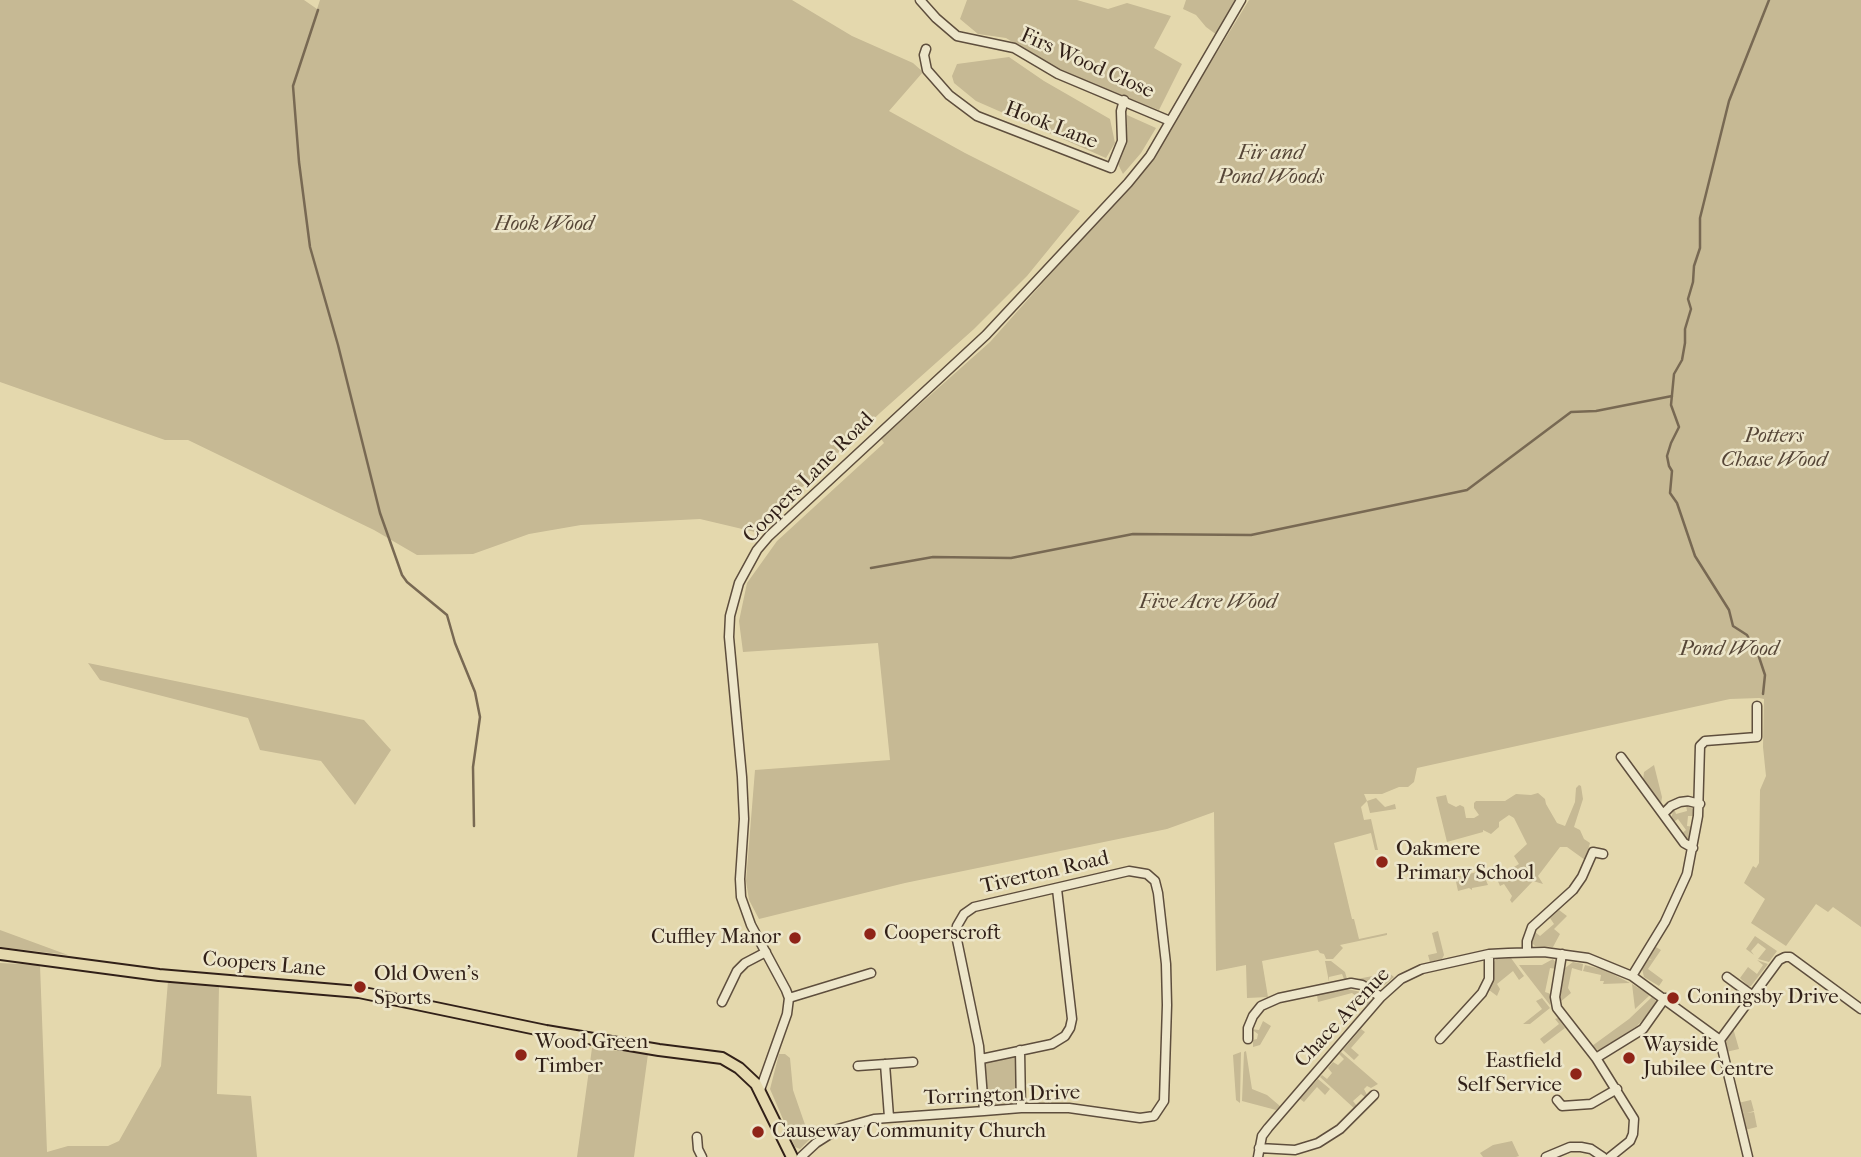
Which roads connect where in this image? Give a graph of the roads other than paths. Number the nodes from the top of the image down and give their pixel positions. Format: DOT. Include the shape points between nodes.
graph roads {
  1 [pos="920,0"];
  2 [pos="1241,0"];
  3 [pos="926,49"];
  4 [pos="1124,100"];
  5 [pos="1170,121"];
  6 [pos="1757,706"];
  7 [pos="1621,757"];
  8 [pos="1699,804"];
  9 [pos="1663,814"];
  10 [pos="1693,848"];
  11 [pos="1603,854"];
  12 [pos="1057,889"];
  13 [pos="1158,893"];
  14 [pos="766,952"];
  15 [pos="1527,952"];
  16 [pos="0,954"];
  17 [pos="1489,954"];
  18 [pos="1562,954"];
  19 [pos="871,972"];
  20 [pos="1633,976"];
  21 [pos="1727,977"];
  22 [pos="1753,996"];
  23 [pos="1381,997"];
  24 [pos="789,998"];
  25 [pos="1665,998"];
  26 [pos="722,1002"];
  27 [pos="1861,1009"];
  28 [pos="1248,1039"];
  29 [pos="1440,1039"];
  30 [pos="1720,1040"];
  31 [pos="1020,1050"];
  32 [pos="1596,1058"];
  33 [pos="981,1059"];
  34 [pos="913,1062"];
  35 [pos="885,1064"];
  36 [pos="858,1066"];
  37 [pos="760,1090"];
  38 [pos="1617,1090"];
  39 [pos="1374,1095"];
  40 [pos="1557,1100"];
  41 [pos="1021,1108"];
  42 [pos="984,1111"];
  43 [pos="889,1117"];
  44 [pos="697,1137"];
  45 [pos="1258,1152"];
  46 [pos="702,1157"];
  47 [pos="792,1157"];
  48 [pos="801,1157"];
  49 [pos="1546,1157"];
  50 [pos="1603,1157"];
  51 [pos="1610,1157"];
  52 [pos="1748,1157"];
  1 -- 4 [label="street, Firs Wood Close" via="957,36 1014,48 1058,74"];
  2 -- 5 [label="street, Coopers Lane Road"];
  3 -- 4 [label="street, Hook Lane" via="926,70 977,116 1111,168 1122,141"];
  4 -- 5 [label="street, Firs Wood Close"];
  5 -- 14 [label="street, Coopers Lane Road" via="1128,183 986,335 769,536 745,570 734,598 729,637 744,819 740,879 747,917"];
  6 -- 8 [label="street" via="1757,737 1705,741 1700,746"];
  7 -- 9 [label="street"];
  8 -- 9 [label="street" via="1679,802"];
  8 -- 10 [label="street"];
  9 -- 10 [label="street"];
  10 -- 20 [label="street" via="1674,906"];
  11 -- 15 [label="street" via="1593,852 1573,890 1532,927"];
  12 -- 13 [label="street, Tiverton Road" via="1133,871 1151,877"];
  12 -- 31 [label="street" via="1070,1028 1059,1040"];
  12 -- 33 [label="street, Tiverton Road" via="974,907 957,926"];
  13 -- 41 [label="street, Torrington Drive" via="1167,1005 1164,1101 1159,1112 1140,1118 1069,1108"];
  14 -- 24 [label="street, Coopers Lane Road"];
  14 -- 26 [label="street" via="737,971"];
  15 -- 17 [label="street, Chace Avenue"];
  15 -- 18 [label="street, Chace Avenue"];
  16 -- 37 [label="main road, Coopers Lane" via="159,975 359,992 556,1033 722,1058 751,1077"];
  17 -- 23 [label="street, Chace Avenue" via="1410,973"];
  17 -- 29 [label="street" via="1489,979 1482,993"];
  18 -- 20 [label="street, Chace Avenue"];
  18 -- 32 [label="street" via="1556,1003"];
  19 -- 24 [label="street"];
  20 -- 25 [label="street, Chace Avenue"];
  21 -- 22 [label="street"];
  22 -- 27 [label="street" via="1779,960 1790,957"];
  22 -- 30 [label="street"];
  23 -- 28 [label="street" via="1351,984 1279,998 1261,1006 1253,1016"];
  23 -- 45 [label="street, Chace Avenue" via="1267,1129"];
  24 -- 37 [label="street"];
  25 -- 30 [label="street, Chace Avenue"];
  25 -- 32 [label="street" via="1643,1029"];
  30 -- 52 [label="street"];
  31 -- 33 [label="street"];
  31 -- 41 [label="street"];
  32 -- 38 [label="street"];
  33 -- 42 [label="street, Tiverton Road"];
  34 -- 35 [label="street"];
  35 -- 36 [label="street"];
  35 -- 43 [label="street"];
  37 -- 47 [label="main road"];
  38 -- 40 [label="street" via="1591,1104 1562,1106"];
  38 -- 51 [label="street" via="1634,1126 1630,1141"];
  39 -- 45 [label="street" via="1340,1129 1318,1143 1295,1150"];
  41 -- 42 [label="street, Torrington Drive"];
  42 -- 43 [label="street, Torrington Drive"];
  43 -- 48 [label="street, Torrington Drive" via="838,1129"];
  44 -- 46 [label="street"];
  49 -- 50 [label="street" via="1570,1147 1591,1149"];
}
